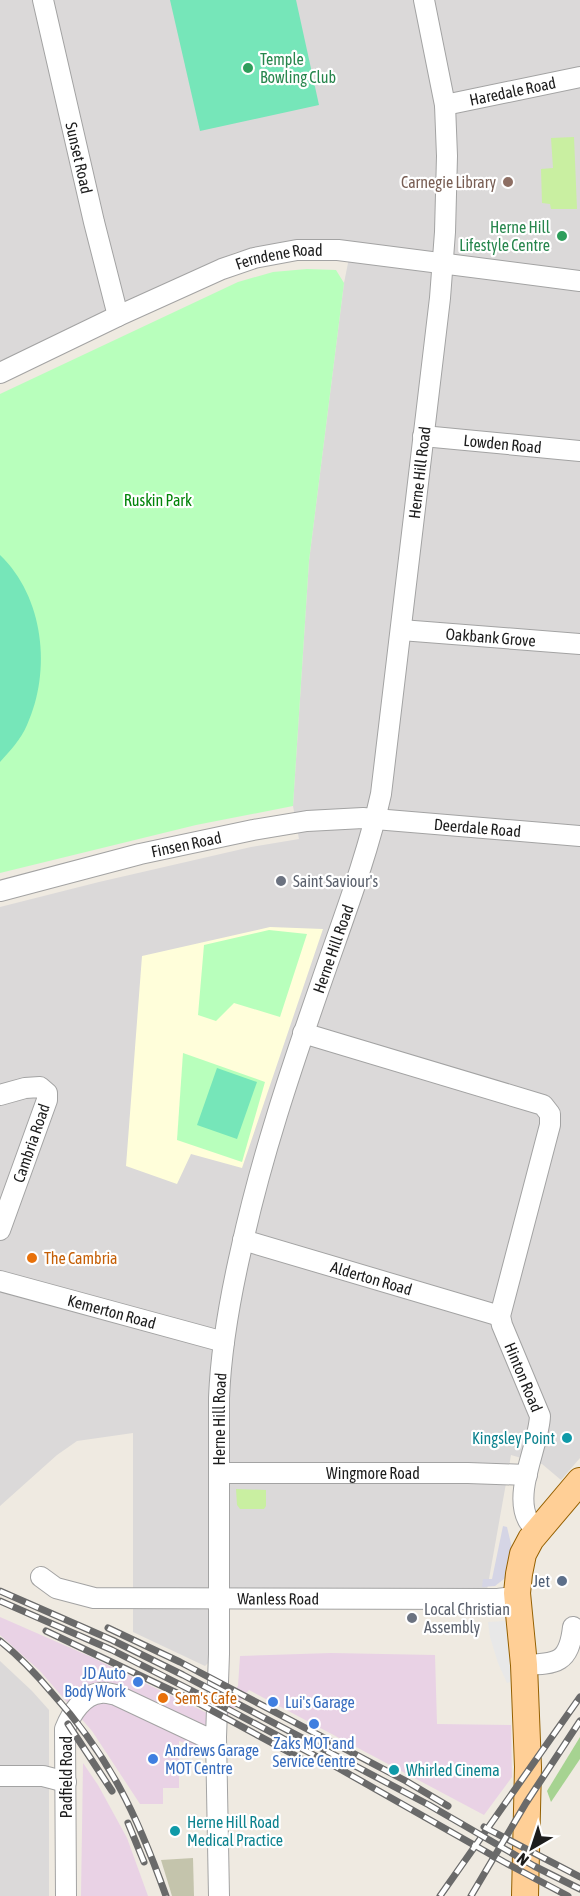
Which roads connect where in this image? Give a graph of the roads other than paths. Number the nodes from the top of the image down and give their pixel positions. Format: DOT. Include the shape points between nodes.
graph roads {
  1 [pos="43,0"];
  2 [pos="424,0"];
  3 [pos="580,77"];
  4 [pos="445,105"];
  5 [pos="443,263"];
  6 [pos="580,281"];
  7 [pos="118,316"];
  8 [pos="0,373"];
  9 [pos="423,436"];
  10 [pos="580,451"];
  11 [pos="401,630"];
  12 [pos="580,644"];
  13 [pos="375,820"];
  14 [pos="580,836"];
  15 [pos="0,891"];
  16 [pos="303,1033"];
  17 [pos="0,1095"];
  18 [pos="0,1230"];
  19 [pos="243,1240"];
  20 [pos="0,1281"];
  21 [pos="500,1316"];
  22 [pos="224,1342"];
  23 [pos="220,1473"];
  24 [pos="526,1475"];
  25 [pos="580,1481"];
  26 [pos="538,1530"];
  27 [pos="41,1577"];
  28 [pos="517,1593"];
  29 [pos="218,1598"];
  30 [pos="573,1628"];
  31 [pos="524,1665"];
  32 [pos="216,1737"];
  33 [pos="0,1776"];
  34 [pos="66,1782"];
  35 [pos="66,1896"];
  36 [pos="219,1896"];
  37 [pos="525,1896"];
  1 -- 7 [label="street, Sunset Road"];
  2 -- 4 [label="street, Herne Hill Road"];
  3 -- 4 [label="street, Haredale Road"];
  4 -- 5 [label="street, Herne Hill Road"];
  5 -- 6 [label="street, Ferndene Road"];
  5 -- 7 [label="street, Ferndene Road" via="338,250 297,250 222,269"];
  5 -- 9 [label="street, Herne Hill Road"];
  7 -- 8 [label="street, Ferndene Road"];
  9 -- 10 [label="street, Lowden Road"];
  9 -- 11 [label="street, Herne Hill Road"];
  11 -- 12 [label="street, Oakbank Grove"];
  11 -- 13 [label="street, Herne Hill Road"];
  13 -- 14 [label="street, Deerdale Road"];
  13 -- 15 [label="street, Finsen Road" via="350,817 253,830"];
  13 -- 16 [label="street, Herne Hill Road"];
  16 -- 19 [label="street, Herne Hill Road" via="255,1185"];
  16 -- 21 [label="street" via="547,1108 550,1125"];
  17 -- 18 [label="street, Cambria Road" via="33,1086 40,1086 47,1093"];
  19 -- 21 [label="street, Alderton Road"];
  19 -- 22 [label="street, Herne Hill Road"];
  20 -- 22 [label="street, Kemerton Road"];
  21 -- 24 [label="street, Hinton Road" via="540,1416"];
  22 -- 23 [label="street, Herne Hill Road" via="219,1398"];
  23 -- 24 [label="street, Wingmore Road"];
  23 -- 29 [label="street, Herne Hill Road"];
  24 -- 26 [label="street, Hinton Road" via="525,1509 528,1521"];
  25 -- 26 [label="main road"];
  26 -- 28 [label="main road" via="524,1554"];
  27 -- 29 [label="street, Wanless Road" via="56,1588 94,1599"];
  28 -- 29 [label="street, Wanless Road" via="498,1599"];
  28 -- 31 [label="main road"];
  29 -- 32 [label="street, Herne Hill Road"];
  30 -- 31 [label="street" via="571,1645 563,1658 554,1663"];
  31 -- 37 [label="main road" via="528,1767"];
  32 -- 34 [label="street, Padfield Road" via="202,1736 116,1695 100,1692 87,1698 70,1716 65,1729"];
  32 -- 36 [label="street, Herne Hill Road"];
  33 -- 34 [label="street" via="43,1776"];
  34 -- 35 [label="street, Padfield Road"];
}
